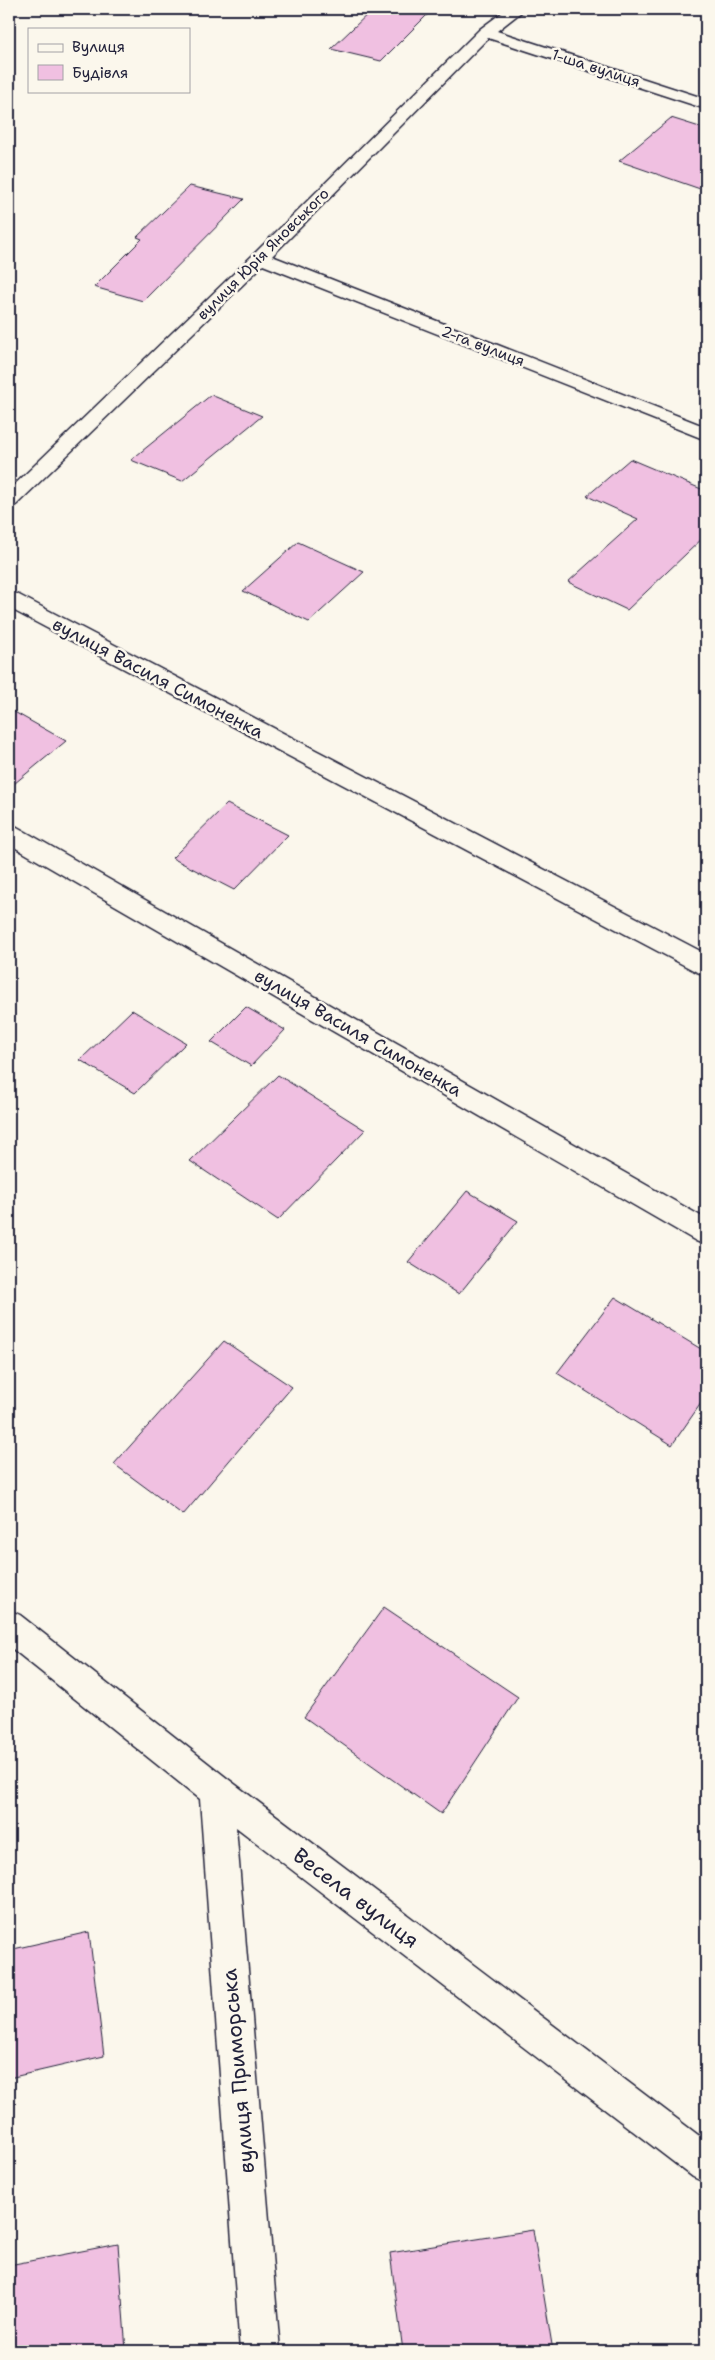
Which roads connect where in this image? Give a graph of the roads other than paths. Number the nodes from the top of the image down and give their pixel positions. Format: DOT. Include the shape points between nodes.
graph roads {
  1 [pos="517,9"];
  2 [pos="485,32"];
  3 [pos="706,104"];
  4 [pos="260,258"];
  5 [pos="706,434"];
  6 [pos="9,501"];
  7 [pos="9,599"];
  8 [pos="9,833"];
  9 [pos="706,965"];
  10 [pos="706,1233"];
  11 [pos="9,1626"];
  12 [pos="216,1791"];
  13 [pos="706,2164"];
  14 [pos="260,2351"];
  1 -- 2 [label="street, вулиця Юрія Яновського"];
  2 -- 3 [label="street, 1-ша вулиця"];
  2 -- 4 [label="street, вулиця Юрія Яновського"];
  4 -- 5 [label="street, 2-га вулиця"];
  4 -- 6 [label="street, вулиця Юрія Яновського"];
  7 -- 9 [label="street, вулиця Василя Симоненка"];
  8 -- 10 [label="street, вулиця Василя Симоненка"];
  11 -- 12 [label="street, Весела вулиця"];
  12 -- 13 [label="street, Весела вулиця"];
  12 -- 14 [label="street, вулиця Приморська"];
}
